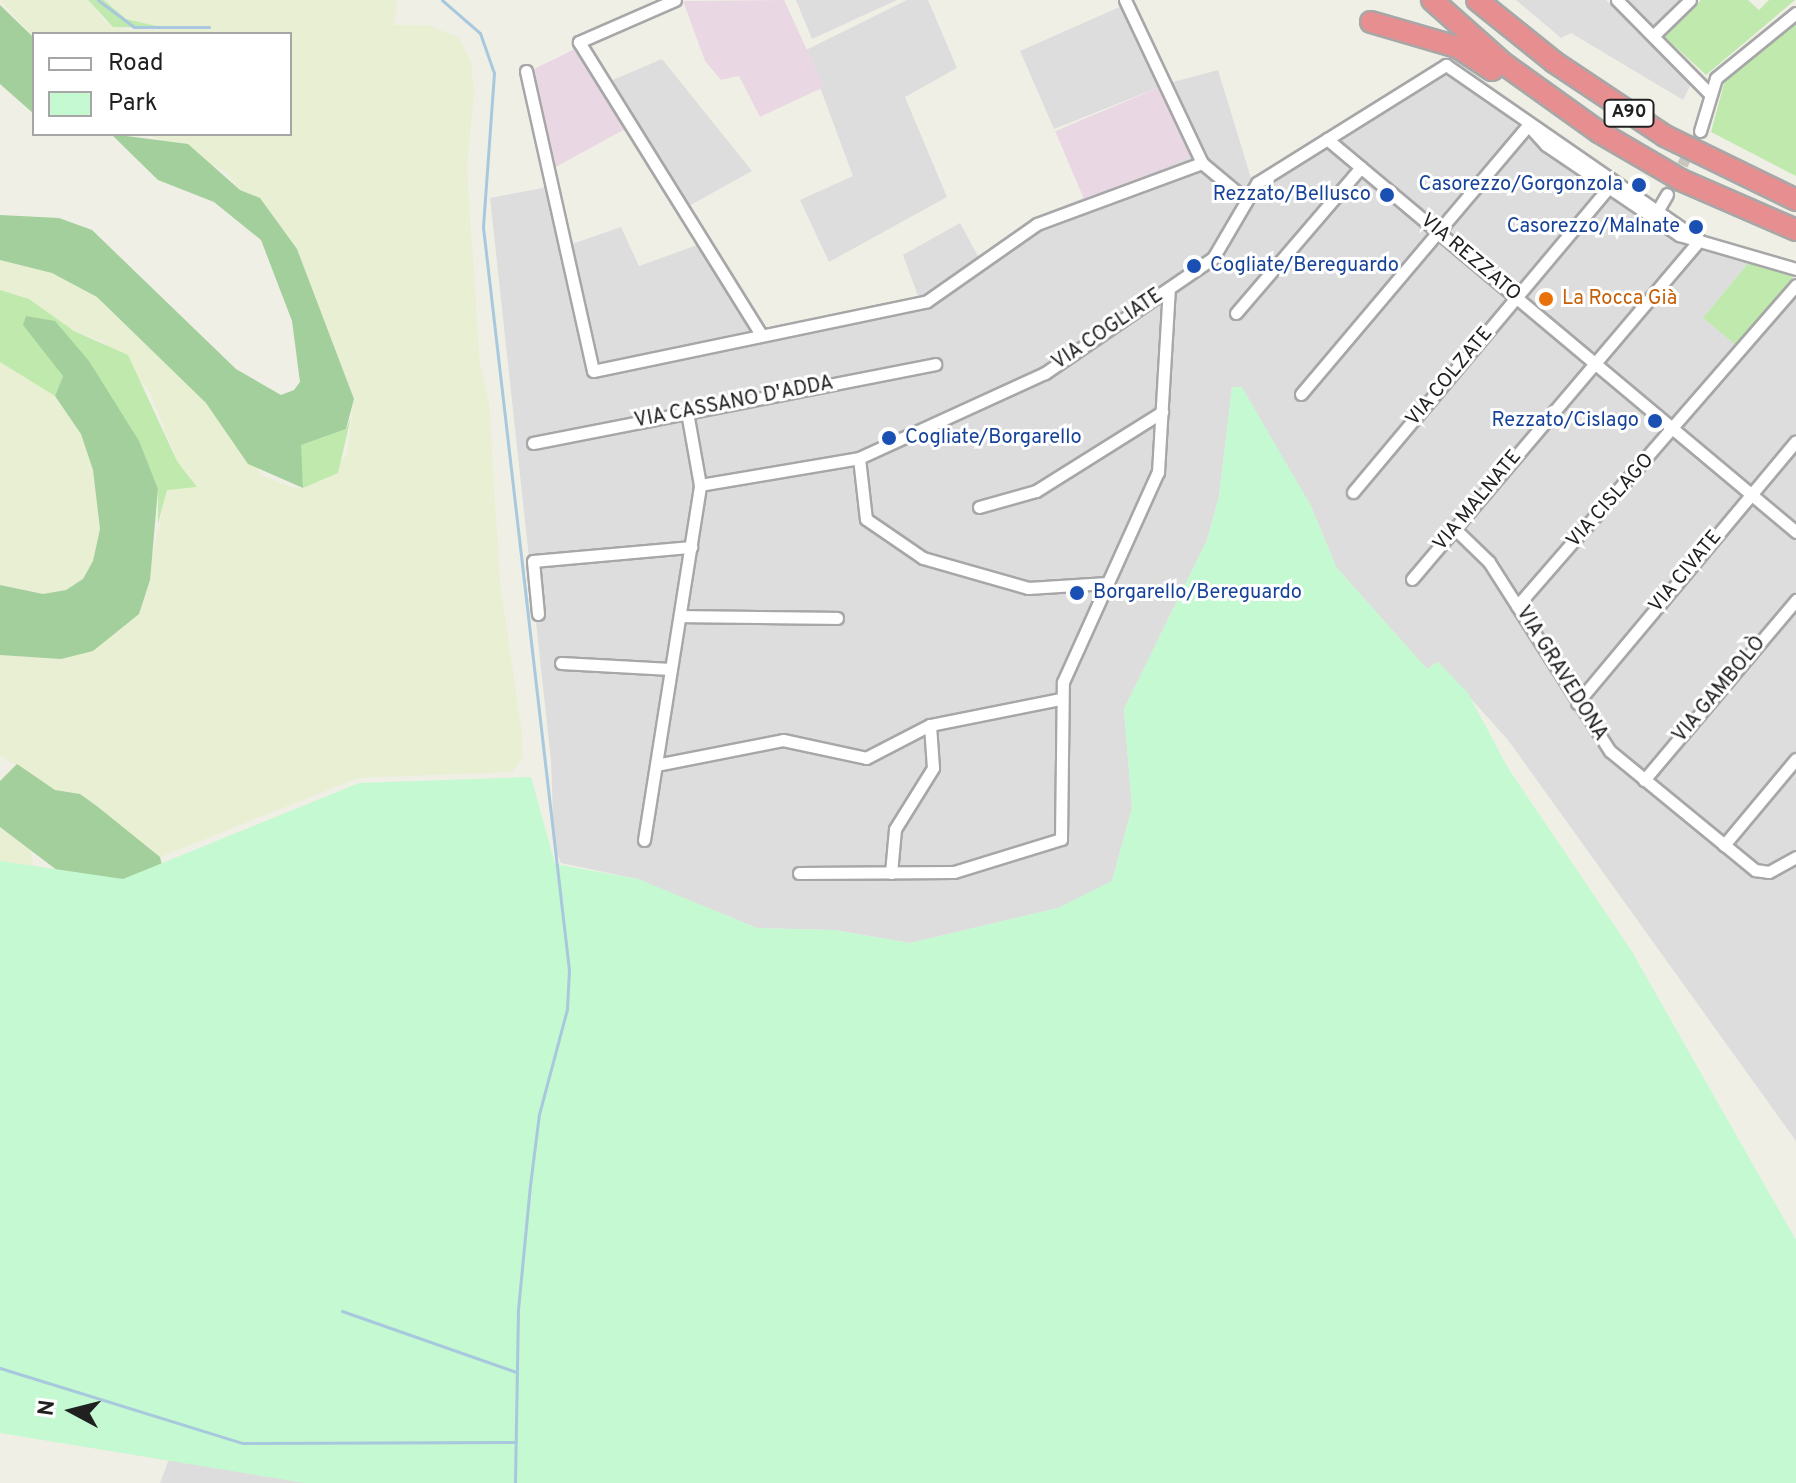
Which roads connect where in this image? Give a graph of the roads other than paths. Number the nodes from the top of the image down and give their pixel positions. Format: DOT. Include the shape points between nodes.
graph roads {
  1 [pos="675,0"];
  2 [pos="1125,0"];
  3 [pos="1432,0"];
  4 [pos="1477,0"];
  5 [pos="1617,0"];
  6 [pos="1690,0"];
  7 [pos="1796,13"];
  8 [pos="1371,22"];
  9 [pos="1654,35"];
  10 [pos="526,71"];
  11 [pos="1710,94"];
  12 [pos="1528,125"];
  13 [pos="1700,131"];
  14 [pos="1599,132"];
  15 [pos="1327,139"];
  16 [pos="1202,163"];
  17 [pos="1361,167"];
  18 [pos="1608,188"];
  19 [pos="1667,194"];
  20 [pos="1244,198"];
  21 [pos="1796,200"];
  22 [pos="1659,208"];
  23 [pos="1796,230"];
  24 [pos="1438,232"];
  25 [pos="1699,240"];
  26 [pos="1796,269"];
  27 [pos="1796,285"];
  28 [pos="1169,289"];
  29 [pos="1517,297"];
  30 [pos="1236,313"];
  31 [pos="761,334"];
  32 [pos="935,364"];
  33 [pos="1594,364"];
  34 [pos="1301,394"];
  35 [pos="687,412"];
  36 [pos="1162,412"];
  37 [pos="1674,430"];
  38 [pos="1796,441"];
  39 [pos="533,443"];
  40 [pos="859,458"];
  41 [pos="700,485"];
  42 [pos="1353,492"];
  43 [pos="1751,494"];
  44 [pos="979,507"];
  45 [pos="1455,529"];
  46 [pos="1796,532"];
  47 [pos="691,547"];
  48 [pos="1412,579"];
  49 [pos="1107,583"];
  50 [pos="1796,600"];
  51 [pos="1517,606"];
  52 [pos="538,614"];
  53 [pos="680,616"];
  54 [pos="837,618"];
  55 [pos="561,663"];
  56 [pos="671,669"];
  57 [pos="1060,699"];
  58 [pos="1577,703"];
  59 [pos="930,725"];
  60 [pos="1796,759"];
  61 [pos="656,765"];
  62 [pos="1644,780"];
  63 [pos="644,840"];
  64 [pos="1724,845"];
  65 [pos="1796,857"];
  66 [pos="799,873"];
  67 [pos="891,873"];
  1 -- 31 [label="street" via="579,42"];
  2 -- 16 [label="street"];
  3 -- 14 [label="highway, A90" via="1504,64"];
  4 -- 21 [label="highway, A90" via="1634,116"];
  5 -- 9 [label="street"];
  6 -- 9 [label="street"];
  7 -- 11 [label="street" via="1719,74"];
  8 -- 14 [label="highway" via="1457,47 1555,115"];
  9 -- 11 [label="street"];
  10 -- 31 [label="street" via="593,371"];
  11 -- 13 [label="street"];
  12 -- 15 [label="street, VIA COGLIATE" via="1451,66"];
  12 -- 18 [label="street" via="1546,145"];
  12 -- 22 [label="street"];
  12 -- 24 [label="street"];
  14 -- 23 [label="highway, A90" via="1681,180"];
  15 -- 17 [label="street, VIA REZZATO"];
  15 -- 20 [label="street, VIA COGLIATE" via="1262,179"];
  16 -- 20 [label="street"];
  16 -- 31 [label="street" via="1037,224 927,301"];
  17 -- 24 [label="street, VIA REZZATO"];
  17 -- 30 [label="street"];
  18 -- 25 [label="street" via="1679,235"];
  18 -- 29 [label="street, VIA COLZATE"];
  19 -- 22 [label="street"];
  20 -- 28 [label="street, VIA COGLIATE" via="1217,254"];
  22 -- 25 [label="street"];
  24 -- 29 [label="street, VIA REZZATO"];
  24 -- 34 [label="street"];
  25 -- 26 [label="street"];
  25 -- 33 [label="street, VIA MALNATE"];
  27 -- 37 [label="street, VIA CISLAGO"];
  28 -- 36 [label="street"];
  28 -- 40 [label="street, VIA COGLIATE" via="1045,373"];
  29 -- 33 [label="street, VIA REZZATO"];
  29 -- 42 [label="street, VIA COLZATE"];
  32 -- 35 [label="street, VIA CASSANO D'ADDA"];
  33 -- 37 [label="street, VIA REZZATO"];
  33 -- 45 [label="street, VIA MALNATE"];
  35 -- 39 [label="street, VIA CASSANO D'ADDA"];
  35 -- 41 [label="street"];
  36 -- 44 [label="street" via="1036,491"];
  36 -- 49 [label="street" via="1156,476"];
  37 -- 43 [label="street, VIA REZZATO"];
  37 -- 51 [label="street, VIA CISLAGO"];
  38 -- 43 [label="street, VIA CIVATE"];
  40 -- 41 [label="street, VIA COGLIATE"];
  40 -- 49 [label="street" via="866,519 923,558 1019,587"];
  41 -- 47 [label="street"];
  43 -- 46 [label="street, VIA REZZATO"];
  43 -- 58 [label="street, VIA CIVATE"];
  45 -- 48 [label="street, VIA MALNATE"];
  45 -- 51 [label="street, VIA GRAVEDONA" via="1489,562"];
  47 -- 52 [label="street" via="533,561"];
  47 -- 53 [label="street"];
  49 -- 57 [label="street" via="1067,666"];
  50 -- 62 [label="street, VIA GAMBOLÒ"];
  51 -- 58 [label="street, VIA GRAVEDONA"];
  53 -- 54 [label="street"];
  53 -- 56 [label="street"];
  55 -- 56 [label="street"];
  56 -- 61 [label="street"];
  57 -- 59 [label="street"];
  57 -- 67 [label="street" via="1061,839 969,869"];
  58 -- 62 [label="street, VIA GRAVEDONA" via="1607,748"];
  59 -- 61 [label="street" via="862,759 783,740"];
  59 -- 67 [label="street" via="933,768 895,829"];
  60 -- 64 [label="street"];
  61 -- 63 [label="street"];
  62 -- 64 [label="street, VIA GRAVEDONA"];
  64 -- 65 [label="street, VIA GRAVEDONA" via="1761,872"];
  66 -- 67 [label="street"];
}
